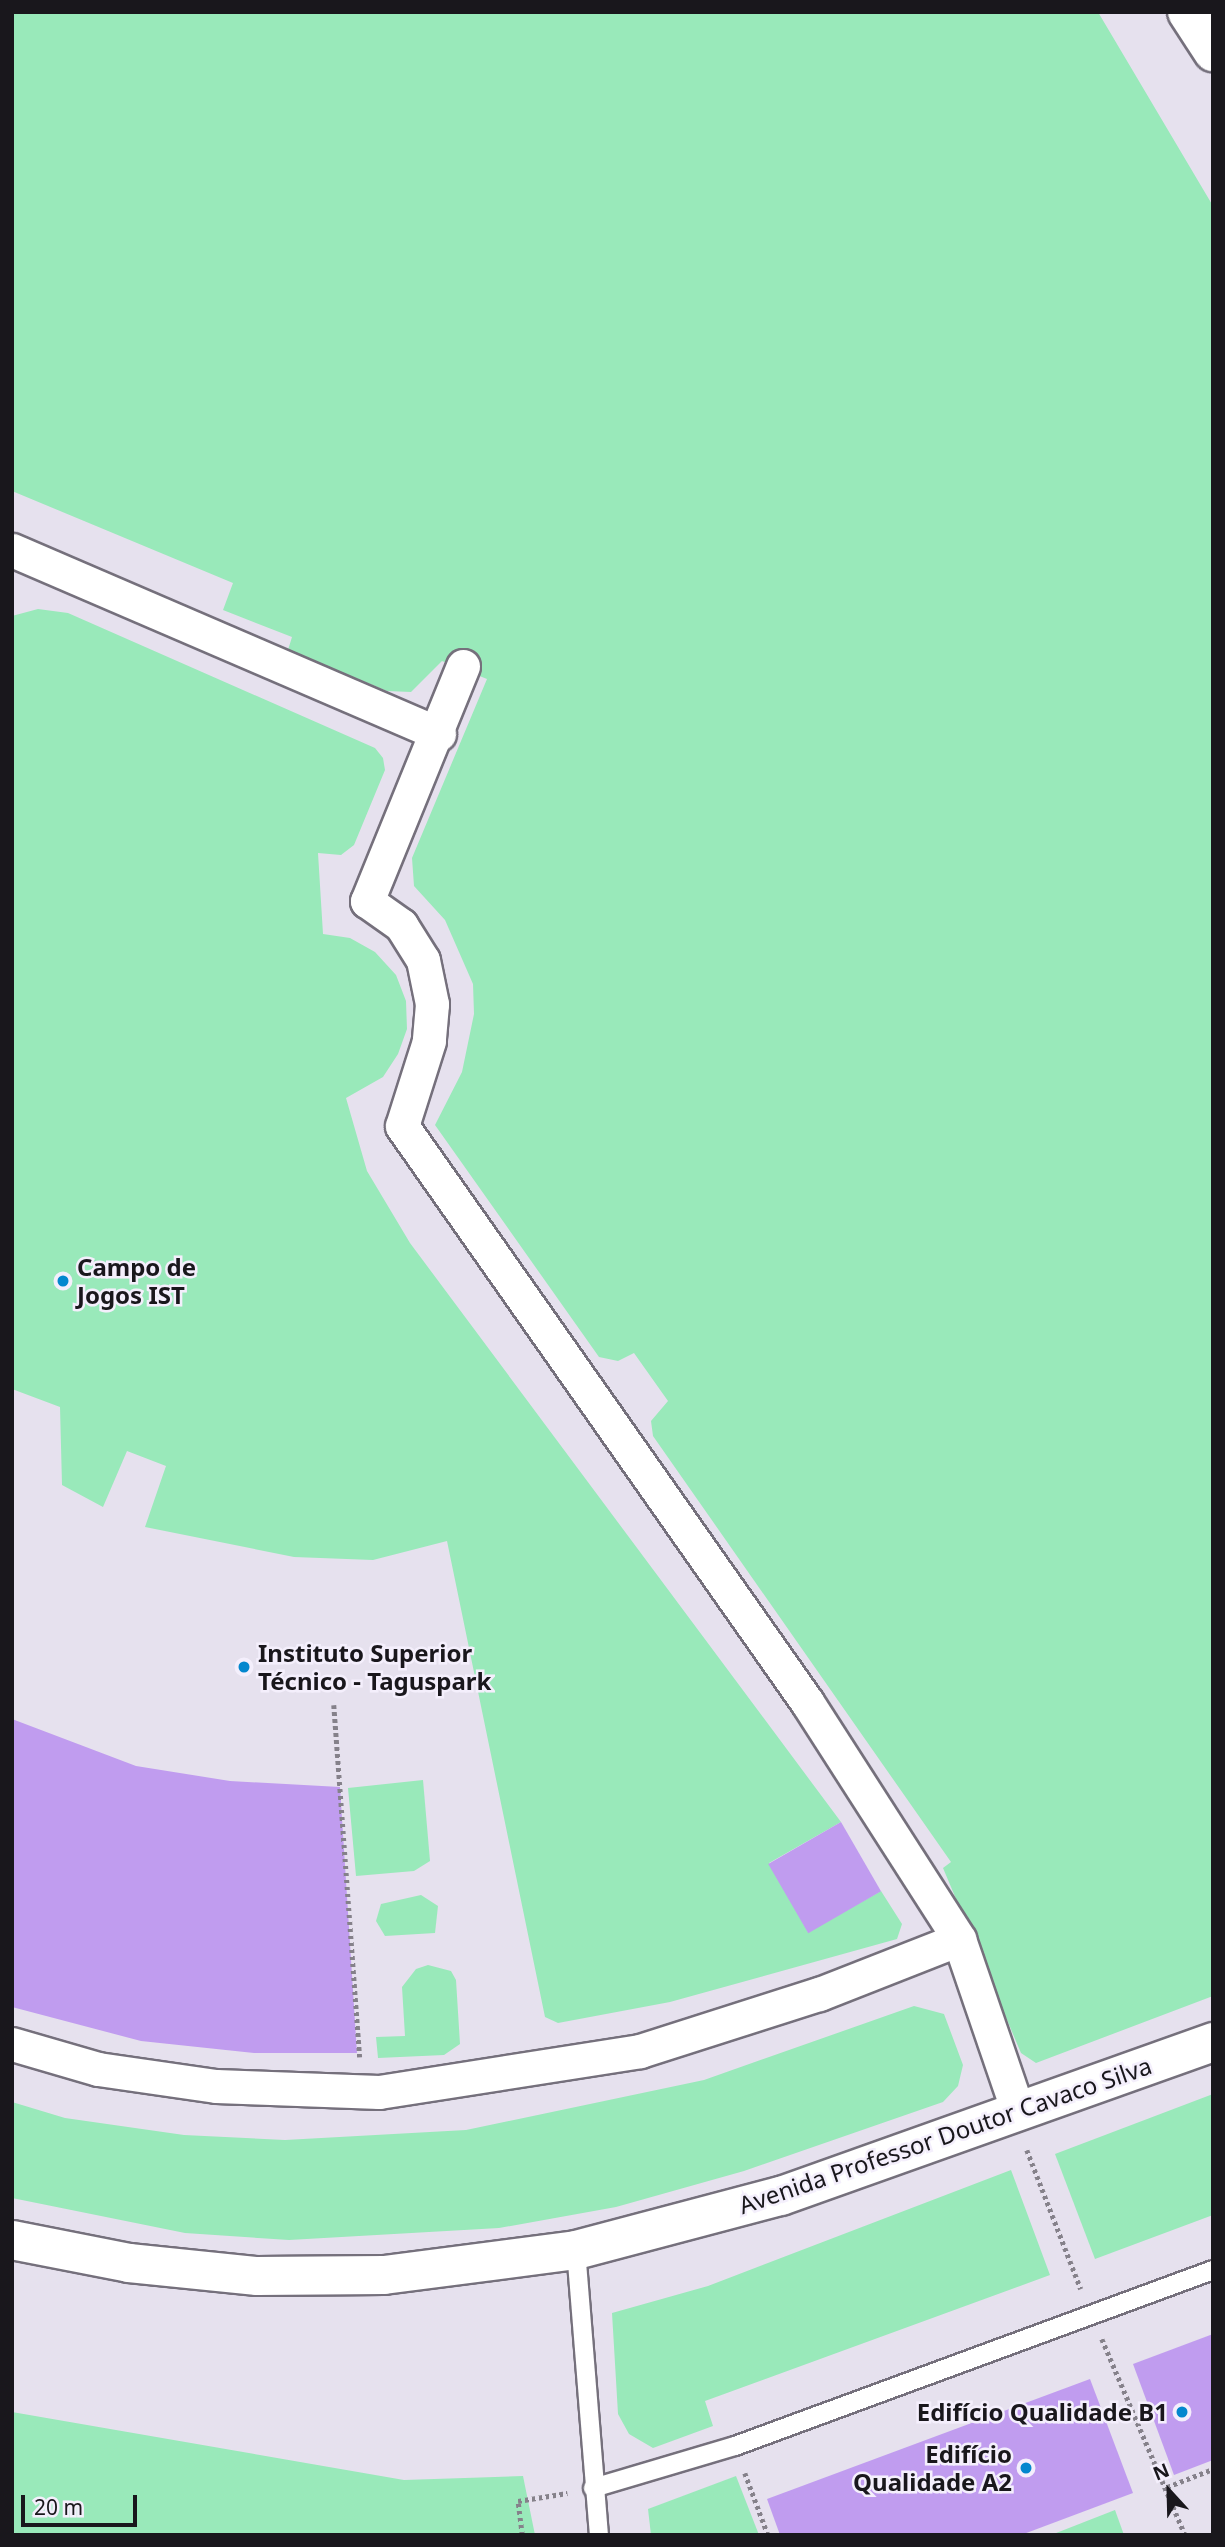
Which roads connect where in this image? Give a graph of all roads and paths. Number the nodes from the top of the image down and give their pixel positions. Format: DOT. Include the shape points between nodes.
graph roads {
  1 [pos="1187,12"];
  2 [pos="1213,52"];
  3 [pos="12,550"];
  4 [pos="463,666"];
  5 [pos="439,734"];
  6 [pos="334,1705"];
  7 [pos="958,1939"];
  8 [pos="360,2038"];
  9 [pos="1213,2042"];
  10 [pos="12,2044"];
  11 [pos="1020,2123"];
  12 [pos="12,2240"];
  13 [pos="576,2250"];
  14 [pos="1213,2270"];
  15 [pos="1093,2317"];
  16 [pos="1213,2469"];
  17 [pos="745,2474"];
  18 [pos="1167,2487"];
  19 [pos="593,2488"];
  20 [pos="522,2535"];
  21 [pos="599,2535"];
  22 [pos="768,2535"];
  23 [pos="1185,2535"];
  1 -- 2 [label="main road"];
  3 -- 5 [label="street"];
  4 -- 5 [label="street"];
  5 -- 7 [label="street" via="367,901 401,925 416,948 432,1004 429,1041 402,1126 807,1702"];
  6 -- 8 [label="path"];
  7 -- 10 [label="street" via="819,1994 640,2051 379,2092 215,2086 98,2069"];
  7 -- 11 [label="street"];
  9 -- 11 [label="main road, Avenida Professor Doutor Cavaco Silva"];
  11 -- 13 [label="main road, Avenida Professor Doutor Cavaco Silva" via="781,2196"];
  11 -- 15 [label="path"];
  12 -- 13 [label="main road, Avenida Professor Doutor Cavaco Silva" via="129,2263 257,2276 384,2275"];
  13 -- 19 [label="lane"];
  14 -- 15 [label="lane"];
  15 -- 18 [label="path"];
  15 -- 19 [label="lane" via="735,2446"];
  16 -- 18 [label="path"];
  17 -- 22 [label="path"];
  18 -- 23 [label="path"];
  19 -- 20 [label="path" via="518,2501"];
  19 -- 21 [label="lane"];
}
